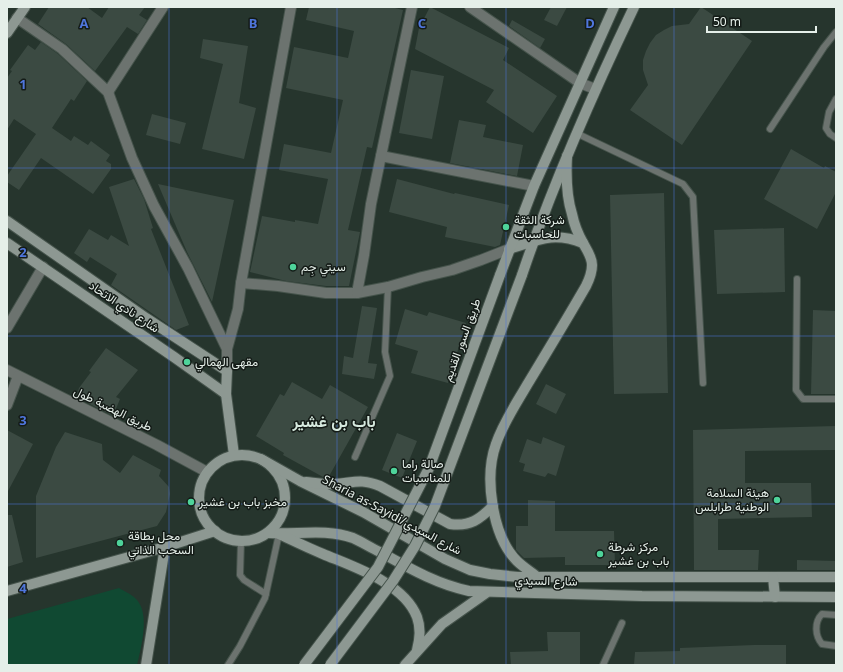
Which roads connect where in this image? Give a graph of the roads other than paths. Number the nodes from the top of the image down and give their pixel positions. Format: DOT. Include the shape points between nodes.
graph roads {
  1 [pos="25,7"];
  2 [pos="164,7"];
  3 [pos="291,7"];
  4 [pos="412,7"];
  5 [pos="470,7"];
  6 [pos="614,7"];
  7 [pos="634,7"];
  8 [pos="17,18"];
  9 [pos="836,32"];
  10 [pos="7,33"];
  11 [pos="580,83"];
  12 [pos="595,89"];
  13 [pos="108,92"];
  14 [pos="836,99"];
  15 [pos="770,128"];
  16 [pos="576,133"];
  17 [pos="836,138"];
  18 [pos="381,156"];
  19 [pos="567,156"];
  20 [pos="534,186"];
  21 [pos="7,221"];
  22 [pos="534,241"];
  23 [pos="7,243"];
  24 [pos="583,243"];
  25 [pos="509,249"];
  26 [pos="43,267"];
  27 [pos="798,279"];
  28 [pos="241,283"];
  29 [pos="388,287"];
  30 [pos="357,293"];
  31 [pos="7,328"];
  32 [pos="227,349"];
  33 [pos="7,370"];
  34 [pos="227,371"];
  35 [pos="18,376"];
  36 [pos="703,382"];
  37 [pos="226,394"];
  38 [pos="836,399"];
  39 [pos="7,405"];
  40 [pos="234,455"];
  41 [pos="355,457"];
  42 [pos="261,459"];
  43 [pos="207,472"];
  44 [pos="300,481"];
  45 [pos="493,506"];
  46 [pos="215,531"];
  47 [pos="268,533"];
  48 [pos="279,534"];
  49 [pos="241,541"];
  50 [pos="165,547"];
  51 [pos="536,576"];
  52 [pos="518,577"];
  53 [pos="773,577"];
  54 [pos="836,577"];
  55 [pos="7,591"];
  56 [pos="486,593"];
  57 [pos="266,594"];
  58 [pos="775,597"];
  59 [pos="836,597"];
  60 [pos="836,615"];
  61 [pos="622,623"];
  62 [pos="836,646"];
  63 [pos="417,650"];
  64 [pos="146,665"];
  65 [pos="228,665"];
  66 [pos="304,665"];
  67 [pos="330,665"];
  68 [pos="405,665"];
  69 [pos="603,665"];
  1 -- 8 [label="main road"];
  2 -- 13 [label="street"];
  3 -- 28 [label="street"];
  4 -- 18 [label="street"];
  5 -- 11 [label="street"];
  6 -- 11 [label="main road, طريق السور القديم"];
  7 -- 12 [label="main road"];
  8 -- 10 [label="main road"];
  8 -- 13 [label="street" via="62,49"];
  9 -- 15 [label="lane"];
  11 -- 12 [label="street"];
  11 -- 20 [label="main road, طريق السور القديم"];
  12 -- 16 [label="main road"];
  13 -- 32 [label="street" via="132,158"];
  14 -- 17 [label="lane" via="829,112 826,128"];
  16 -- 19 [label="main road"];
  16 -- 36 [label="lane" via="683,184 693,197"];
  18 -- 20 [label="street"];
  18 -- 30 [label="street"];
  19 -- 22 [label="main road"];
  19 -- 24 [label="main road" via="568,200"];
  20 -- 25 [label="main road, طريق السور القديم"];
  21 -- 34 [label="main road, شارع نادي الاتحاد"];
  22 -- 24 [label="main road" via="558,236"];
  22 -- 25 [label="main road"];
  22 -- 67 [label="main road, bridge" via="435,506 415,546 393,581"];
  23 -- 26 [label="main road, شارع نادي الاتحاد"];
  24 -- 45 [label="main road" via="591,258 592,272 496,443 492,459"];
  25 -- 29 [label="street" via="452,270"];
  25 -- 66 [label="main road, طريق السور القديم, bridge" via="429,468 378,567"];
  26 -- 31 [label="street"];
  26 -- 37 [label="main road, شارع نادي الاتحاد"];
  27 -- 38 [label="lane" via="796,390 804,399"];
  28 -- 30 [label="street" via="326,293"];
  28 -- 32 [label="street" via="238,309"];
  29 -- 30 [label="street"];
  29 -- 41 [label="lane" via="385,352 390,376"];
  32 -- 34 [label="street"];
  33 -- 35 [label="street, طريق الهضبة طول"];
  34 -- 37 [label="main road"];
  35 -- 39 [label="street"];
  35 -- 43 [label="street, طريق الهضبة طول"];
  37 -- 40 [label="main road"];
  40 -- 42 [label="main road" via="243,454"];
  40 -- 43 [label="main road" via="219,461"];
  42 -- 44 [label="main road, Sharia as-Sayidi/شارع السيدي"];
  42 -- 47 [label="main road" via="272,467 281,479 285,492 284,507 279,520"];
  43 -- 46 [label="main road" via="201,484 199,497 206,521"];
  44 -- 45 [label="main road" via="330,484 370,482 450,524 459,525 474,521"];
  44 -- 52 [label="main road, Sharia as-Sayidi/شارع السيدي" via="363,512 445,559 470,570"];
  45 -- 51 [label="main road" via="495,519 506,547 517,561"];
  46 -- 49 [label="main road" via="227,538"];
  46 -- 50 [label="main road"];
  47 -- 48 [label="main road, شارع السيدي"];
  47 -- 49 [label="main road" via="255,539"];
  48 -- 56 [label="main road, شارع السيدي" via="330,533 352,538 449,587"];
  48 -- 57 [label="lane"];
  48 -- 63 [label="main road" via="360,569 397,591 410,604 417,617 420,638"];
  49 -- 57 [label="lane" via="240,575"];
  50 -- 55 [label="main road"];
  50 -- 64 [label="main road"];
  51 -- 52 [label="main road, شارع السيدي"];
  51 -- 53 [label="main road, شارع السيدي"];
  53 -- 54 [label="main road, شارع السيدي"];
  53 -- 58 [label="main road"];
  56 -- 58 [label="main road, شارع السيدي"];
  56 -- 63 [label="main road" via="442,624"];
  57 -- 65 [label="lane"];
  58 -- 59 [label="main road, شارع السيدي"];
  60 -- 62 [label="lane" via="822,614 817,621 817,638 822,644"];
  61 -- 69 [label="lane"];
  63 -- 68 [label="main road"];
}
